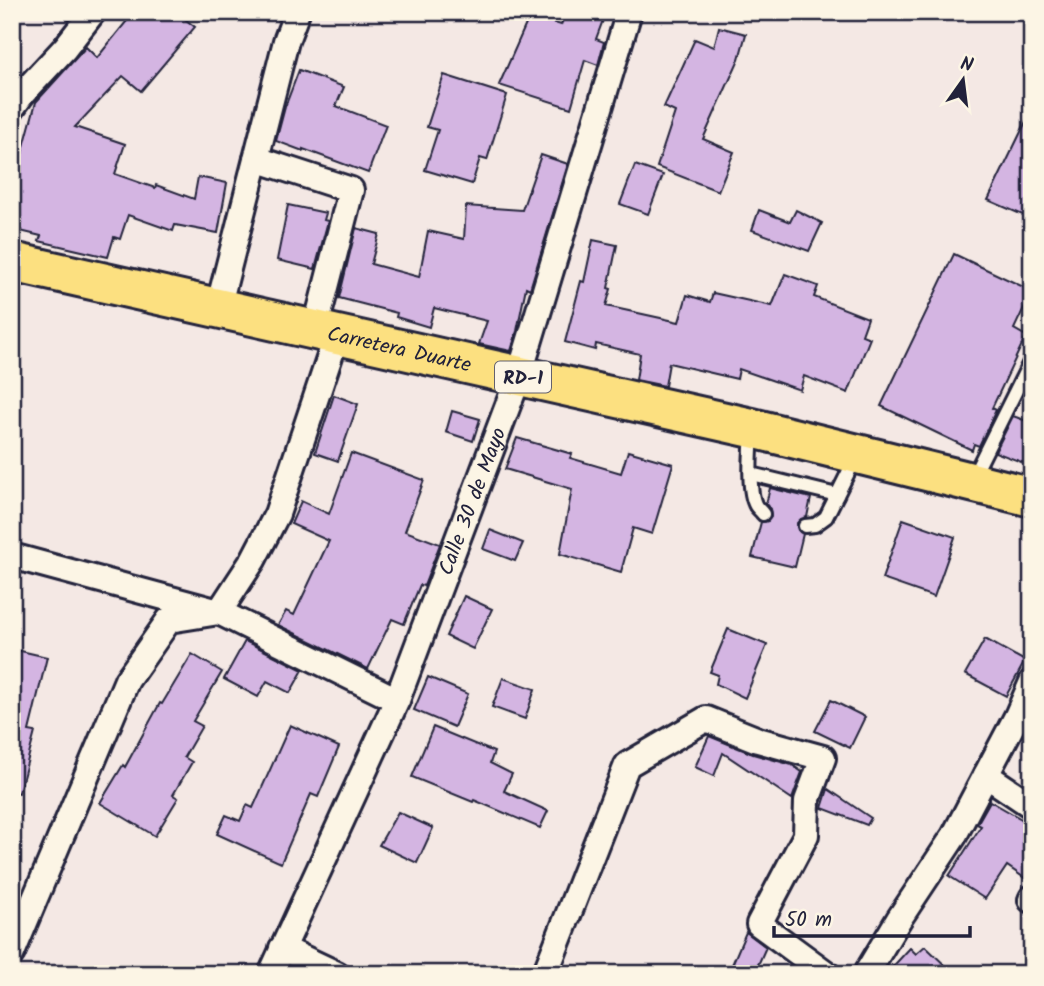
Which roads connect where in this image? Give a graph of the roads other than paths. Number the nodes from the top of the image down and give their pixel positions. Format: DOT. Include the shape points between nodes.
graph roads {
  1 [pos="93,12"];
  2 [pos="297,12"];
  3 [pos="629,12"];
  4 [pos="12,107"];
  5 [pos="256,159"];
  6 [pos="12,262"];
  7 [pos="218,308"];
  8 [pos="326,333"];
  9 [pos="1032,358"];
  10 [pos="519,376"];
  11 [pos="752,428"];
  12 [pos="857,454"];
  13 [pos="751,474"];
  14 [pos="970,482"];
  15 [pos="837,495"];
  16 [pos="1032,497"];
  17 [pos="763,514"];
  18 [pos="805,526"];
  19 [pos="12,556"];
  20 [pos="219,611"];
  21 [pos="1032,682"];
  22 [pos="397,700"];
  23 [pos="986,775"];
  24 [pos="1032,806"];
  25 [pos="282,948"];
  26 [pos="12,953"];
  27 [pos="271,974"];
  28 [pos="337,974"];
  29 [pos="545,974"];
  30 [pos="827,974"];
  31 [pos="866,974"];
  1 -- 4 [label="street"];
  2 -- 5 [label="street"];
  3 -- 10 [label="street, Calle 30 de Mayo"];
  5 -- 7 [label="street"];
  5 -- 8 [label="street" via="351,190"];
  6 -- 7 [label="main road, Carretera Duarte / RD-1"];
  7 -- 8 [label="main road, Carretera Duarte / RD-1"];
  8 -- 10 [label="main road, Carretera Duarte / RD-1"];
  8 -- 20 [label="street" via="277,514"];
  9 -- 14 [label="lane"];
  10 -- 11 [label="main road, Carretera Duarte / RD-1"];
  10 -- 22 [label="street, Calle 30 de Mayo"];
  11 -- 12 [label="main road, Carretera Duarte / RD-1"];
  11 -- 13 [label="lane"];
  12 -- 14 [label="main road, Carretera Duarte / RD-1"];
  12 -- 15 [label="lane"];
  13 -- 15 [label="lane"];
  13 -- 17 [label="lane" via="755,504"];
  14 -- 16 [label="main road, Carretera Duarte / RD-1"];
  15 -- 18 [label="lane" via="826,517 815,526"];
  19 -- 20 [label="street"];
  20 -- 22 [label="street"];
  20 -- 26 [label="street" via="169,620 127,680"];
  21 -- 23 [label="street"];
  22 -- 25 [label="street, Calle 30 de Mayo"];
  23 -- 24 [label="street"];
  23 -- 31 [label="street" via="954,836"];
  25 -- 27 [label="street, Calle 30 de Mayo"];
  25 -- 28 [label="street"];
  29 -- 30 [label="street" via="627,765 706,719 823,758 807,801 806,835 759,924"];
}
